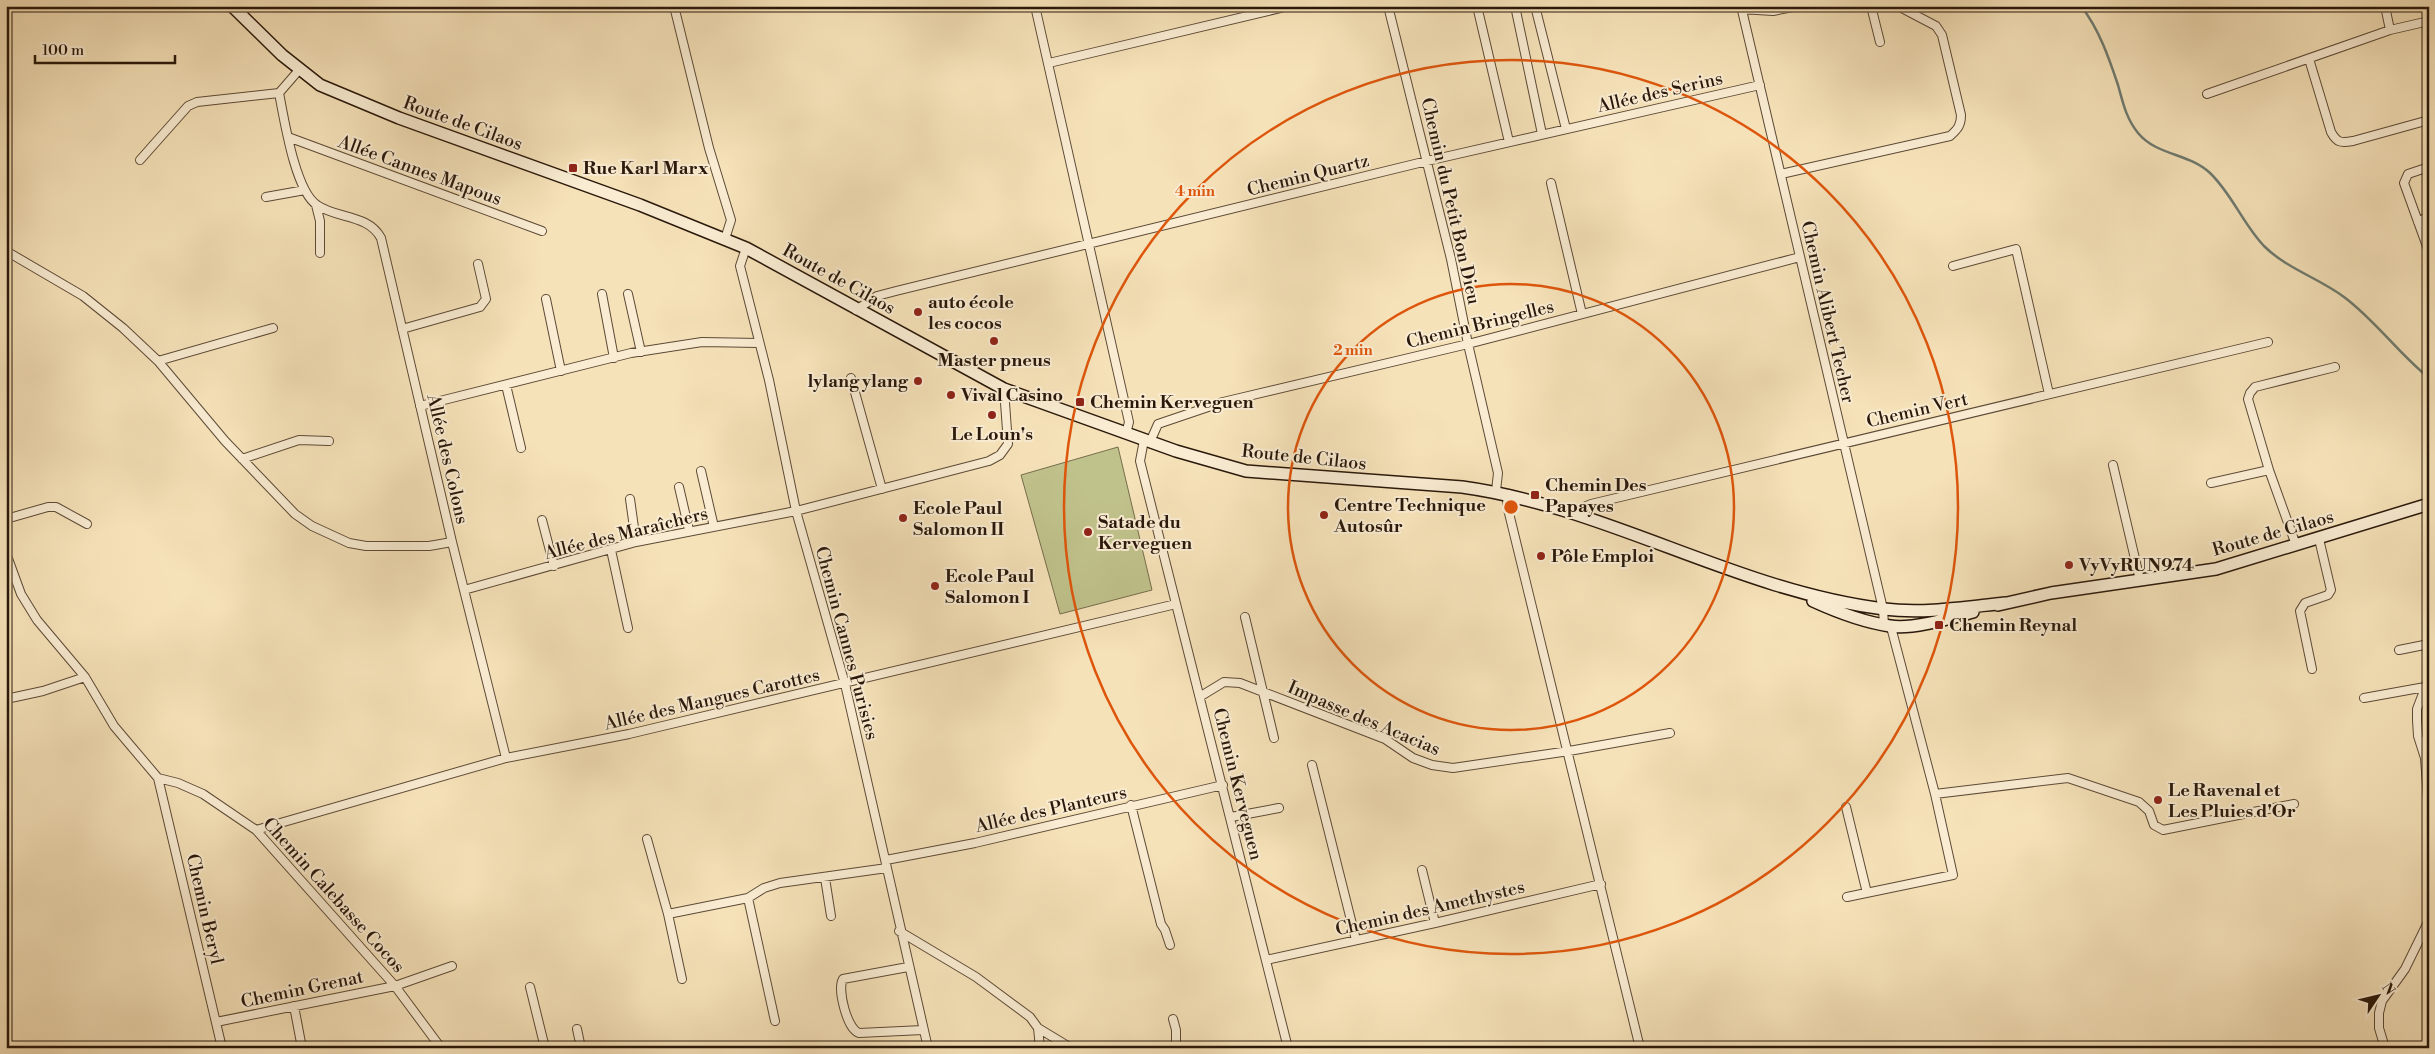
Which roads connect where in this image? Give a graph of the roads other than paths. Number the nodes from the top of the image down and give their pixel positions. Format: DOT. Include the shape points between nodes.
graph roads {
  1 [pos="232,6"];
  2 [pos="674,6"];
  3 [pos="1035,6"];
  4 [pos="1289,6"];
  5 [pos="1388,6"];
  6 [pos="1477,6"];
  7 [pos="1514,6"];
  8 [pos="1535,6"];
  9 [pos="1798,6"];
  10 [pos="1871,6"];
  11 [pos="1898,6"];
  12 [pos="2385,6"];
  13 [pos="1741,8"];
  14 [pos="2429,21"];
  15 [pos="2390,30"];
  16 [pos="1880,42"];
  17 [pos="2309,59"];
  18 [pos="1048,64"];
  19 [pos="299,70"];
  20 [pos="1760,85"];
  21 [pos="279,93"];
  22 [pos="2207,94"];
  23 [pos="2429,120"];
  24 [pos="1566,129"];
  25 [pos="1542,134"];
  26 [pos="288,136"];
  27 [pos="1509,142"];
  28 [pos="140,160"];
  29 [pos="1427,161"];
  30 [pos="2429,167"];
  31 [pos="1781,174"];
  32 [pos="1551,183"];
  33 [pos="305,190"];
  34 [pos="266,197"];
  35 [pos="316,205"];
  36 [pos="2429,216"];
  37 [pos="2418,222"];
  38 [pos="542,231"];
  39 [pos="725,239"];
  40 [pos="1089,245"];
  41 [pos="746,248"];
  42 [pos="6,251"];
  43 [pos="2429,252"];
  44 [pos="320,253"];
  45 [pos="1800,257"];
  46 [pos="478,264"];
  47 [pos="1952,266"];
  48 [pos="602,294"];
  49 [pos="628,294"];
  50 [pos="546,298"];
  51 [pos="856,310"];
  52 [pos="1582,314"];
  53 [pos="274,328"];
  54 [pos="402,329"];
  55 [pos="759,342"];
  56 [pos="2268,342"];
  57 [pos="1468,344"];
  58 [pos="642,352"];
  59 [pos="614,358"];
  60 [pos="158,361"];
  61 [pos="2335,367"];
  62 [pos="561,371"];
  63 [pos="852,378"];
  64 [pos="506,385"];
  65 [pos="1004,390"];
  66 [pos="2049,394"];
  67 [pos="420,406"];
  68 [pos="1126,434"];
  69 [pos="329,441"];
  70 [pos="1147,441"];
  71 [pos="1844,442"];
  72 [pos="521,448"];
  73 [pos="242,459"];
  74 [pos="2113,465"];
  75 [pos="2269,470"];
  76 [pos="701,471"];
  77 [pos="2211,483"];
  78 [pos="679,487"];
  79 [pos="882,489"];
  80 [pos="1496,491"];
  81 [pos="1508,494"];
  82 [pos="630,500"];
  83 [pos="2429,504"];
  84 [pos="796,511"];
  85 [pos="1578,514"];
  86 [pos="6,520"];
  87 [pos="542,520"];
  88 [pos="87,524"];
  89 [pos="714,527"];
  90 [pos="689,530"];
  91 [pos="2319,539"];
  92 [pos="452,542"];
  93 [pos="636,542"];
  94 [pos="2296,545"];
  95 [pos="611,550"];
  96 [pos="6,554"];
  97 [pos="554,566"];
  98 [pos="2140,580"];
  99 [pos="1776,585"];
  100 [pos="464,590"];
  101 [pos="1176,604"];
  102 [pos="1883,609"];
  103 [pos="1956,612"];
  104 [pos="1245,617"];
  105 [pos="1888,626"];
  106 [pos="628,628"];
  107 [pos="2429,644"];
  108 [pos="2399,650"];
  109 [pos="2312,669"];
  110 [pos="85,677"];
  111 [pos="2429,678"];
  112 [pos="845,684"];
  113 [pos="2426,687"];
  114 [pos="1264,692"];
  115 [pos="1201,696"];
  116 [pos="2425,697"];
  117 [pos="2364,698"];
  118 [pos="6,699"];
  119 [pos="1670,733"];
  120 [pos="1274,738"];
  121 [pos="1569,751"];
  122 [pos="506,758"];
  123 [pos="1312,765"];
  124 [pos="158,778"];
  125 [pos="1223,785"];
  126 [pos="1935,794"];
  127 [pos="2294,804"];
  128 [pos="1131,805"];
  129 [pos="1846,807"];
  130 [pos="1280,808"];
  131 [pos="2429,813"];
  132 [pos="1230,817"];
  133 [pos="256,830"];
  134 [pos="647,839"];
  135 [pos="887,864"];
  136 [pos="1422,870"];
  137 [pos="825,878"];
  138 [pos="1601,884"];
  139 [pos="1867,893"];
  140 [pos="1847,897"];
  141 [pos="748,898"];
  142 [pos="668,914"];
  143 [pos="831,916"];
  144 [pos="2429,920"];
  145 [pos="1435,923"];
  146 [pos="899,931"];
  147 [pos="1356,940"];
  148 [pos="1170,945"];
  149 [pos="1266,960"];
  150 [pos="452,966"];
  151 [pos="908,967"];
  152 [pos="682,979"];
  153 [pos="395,986"];
  154 [pos="530,987"];
  155 [pos="294,1006"];
  156 [pos="1173,1019"];
  157 [pos="775,1021"];
  158 [pos="216,1022"];
  159 [pos="1038,1028"];
  160 [pos="576,1030"];
  161 [pos="924,1030"];
  162 [pos="222,1048"];
  163 [pos="302,1048"];
  164 [pos="441,1048"];
  165 [pos="545,1048"];
  166 [pos="581,1048"];
  167 [pos="928,1048"];
  168 [pos="1040,1048"];
  169 [pos="1071,1048"];
  170 [pos="1176,1048"];
  171 [pos="1288,1048"];
  172 [pos="1640,1048"];
  173 [pos="2385,1048"];
  1 -- 19 [label="main road, Route de Cilaos"];
  2 -- 39 [label="street" via="709,148 731,220"];
  3 -- 18 [label="street"];
  4 -- 18 [label="street"];
  5 -- 29 [label="street, Chemin du Petit Bon Dieu"];
  6 -- 27 [label="street"];
  7 -- 25 [label="street"];
  8 -- 24 [label="street"];
  9 -- 13 [label="street" via="1773,11"];
  10 -- 16 [label="street"];
  11 -- 31 [label="street" via="1936,26 1942,35 1960,114 1957,130 1950,136"];
  12 -- 15 [label="street"];
  13 -- 20 [label="street, Chemin Alibert Techer"];
  14 -- 15 [label="street"];
  15 -- 17 [label="street"];
  17 -- 22 [label="street"];
  17 -- 23 [label="street" via="2336,141 2353,142"];
  18 -- 40 [label="street"];
  19 -- 21 [label="street"];
  19 -- 39 [label="main road, Route de Cilaos" via="320,84 371,107"];
  20 -- 24 [label="street, Allée des Serins"];
  20 -- 31 [label="street, Chemin Alibert Techer"];
  21 -- 26 [label="street"];
  21 -- 28 [label="street" via="197,102 188,106"];
  24 -- 25 [label="street, Chemin Quartz"];
  25 -- 27 [label="street, Chemin Quartz"];
  26 -- 33 [label="street"];
  26 -- 38 [label="street, Allée Cannes Mapous"];
  27 -- 29 [label="street, Chemin Quartz"];
  29 -- 40 [label="street, Chemin Quartz"];
  29 -- 57 [label="street, Chemin du Petit Bon Dieu"];
  30 -- 37 [label="street" via="2404,178"];
  31 -- 45 [label="street, Chemin Alibert Techer"];
  32 -- 52 [label="street"];
  33 -- 34 [label="street"];
  33 -- 35 [label="street"];
  35 -- 44 [label="street" via="320,221"];
  35 -- 54 [label="street, Allée des Colons" via="370,224 378,233"];
  36 -- 37 [label="street"];
  37 -- 43 [label="street"];
  39 -- 41 [label="main road, Route de Cilaos"];
  40 -- 51 [label="street, Chemin Quartz" via="877,296"];
  40 -- 68 [label="street" via="1129,422"];
  41 -- 51 [label="main road, Route de Cilaos"];
  41 -- 55 [label="street, Chemin Cannes Purisies" via="740,266"];
  42 -- 60 [label="street" via="83,296"];
  45 -- 52 [label="street, Chemin Bringelles"];
  45 -- 71 [label="street, Chemin Alibert Techer"];
  46 -- 54 [label="street" via="486,299 484,304"];
  47 -- 66 [label="street" via="2016,249"];
  48 -- 59 [label="street"];
  49 -- 58 [label="street"];
  50 -- 62 [label="street"];
  51 -- 65 [label="main road, Route de Cilaos"];
  52 -- 57 [label="street, Chemin Bringelles"];
  53 -- 60 [label="street"];
  54 -- 67 [label="street, Allée des Colons"];
  55 -- 58 [label="street" via="702,342"];
  55 -- 84 [label="street, Chemin Cannes Purisies"];
  56 -- 66 [label="street, Chemin Vert"];
  57 -- 70 [label="street, Chemin Bringelles" via="1223,402 1158,424"];
  57 -- 80 [label="street, Chemin du Petit Bon Dieu" via="1498,473"];
  58 -- 59 [label="street"];
  59 -- 62 [label="street"];
  60 -- 73 [label="street"];
  61 -- 75 [label="street" via="2255,388 2250,393 2248,399"];
  62 -- 64 [label="street"];
  63 -- 79 [label="street"];
  64 -- 67 [label="street"];
  64 -- 72 [label="street"];
  65 -- 68 [label="main road, Route de Cilaos"];
  65 -- 79 [label="street, Allée des Maraîchers" via="1008,444 1000,455 989,461"];
  66 -- 71 [label="street, Chemin Vert"];
  67 -- 92 [label="street, Allée des Colons"];
  68 -- 70 [label="main road, Route de Cilaos"];
  69 -- 73 [label="street" via="300,440"];
  70 -- 80 [label="main road, Route de Cilaos" via="1246,471"];
  70 -- 101 [label="street, Chemin Kerveguen" via="1140,461"];
  71 -- 85 [label="street, Chemin Vert" via="1591,504 1579,509"];
  71 -- 102 [label="street, Chemin Alibert Techer"];
  73 -- 92 [label="street" via="295,514 332,537 366,546 430,546"];
  74 -- 98 [label="street"];
  75 -- 77 [label="street"];
  75 -- 94 [label="street"];
  76 -- 89 [label="street"];
  78 -- 90 [label="street"];
  79 -- 84 [label="street, Allée des Maraîchers"];
  80 -- 81 [label="main road, Route de Cilaos"];
  81 -- 85 [label="main road, Route de Cilaos"];
  81 -- 121 [label="street" via="1507,504"];
  82 -- 93 [label="street"];
  83 -- 91 [label="main road, Route de Cilaos"];
  84 -- 89 [label="street, Allée des Maraîchers"];
  84 -- 112 [label="street, Chemin Cannes Purisies"];
  85 -- 99 [label="main road, Route de Cilaos"];
  86 -- 88 [label="street" via="56,507"];
  87 -- 97 [label="street"];
  89 -- 90 [label="street, Allée des Maraîchers"];
  90 -- 93 [label="street, Allée des Maraîchers"];
  91 -- 94 [label="main road, Route de Cilaos"];
  91 -- 109 [label="street" via="2331,590 2328,595 2305,603 2300,611"];
  92 -- 100 [label="street, Allée des Colons"];
  93 -- 95 [label="street, Allée des Maraîchers"];
  94 -- 98 [label="main road, Route de Cilaos" via="2216,569"];
  95 -- 97 [label="street, Allée des Maraîchers"];
  95 -- 106 [label="street"];
  96 -- 110 [label="street" via="29,607"];
  97 -- 100 [label="street, Allée des Maraîchers"];
  98 -- 103 [label="main road, Route de Cilaos"];
  99 -- 102 [label="main road, Route de Cilaos"];
  99 -- 105 [label="main road, Route de Cilaos" via="1841,613"];
  100 -- 122 [label="street, Allée des Colons"];
  101 -- 112 [label="street, Allée des Mangues Carottes"];
  101 -- 115 [label="street, Chemin Kerveguen"];
  102 -- 103 [label="main road, Route de Cilaos"];
  102 -- 105 [label="street, Chemin Alibert Techer"];
  103 -- 105 [label="main road, Route de Cilaos" via="1933,622"];
  104 -- 114 [label="street"];
  105 -- 126 [label="street"];
  107 -- 108 [label="street"];
  110 -- 118 [label="street"];
  110 -- 124 [label="street" via="114,726"];
  111 -- 113 [label="street"];
  112 -- 122 [label="street, Allée des Mangues Carottes" via="630,734"];
  112 -- 135 [label="street, Chemin Cannes Purisies"];
  113 -- 116 [label="street"];
  113 -- 117 [label="street"];
  114 -- 115 [label="street, Impasse des Acacias" via="1229,681"];
  114 -- 120 [label="street"];
  114 -- 121 [label="street, Impasse des Acacias" via="1385,739 1413,758 1432,765 1453,768"];
  115 -- 125 [label="street, Chemin Kerveguen"];
  116 -- 131 [label="street" via="2417,720 2425,758"];
  119 -- 121 [label="street, Impasse des Acacias"];
  121 -- 138 [label="street"];
  122 -- 133 [label="street, Allée des Mangues Carottes"];
  123 -- 147 [label="street"];
  124 -- 133 [label="street, Chemin Calebasse Cocos" via="203,794"];
  124 -- 158 [label="street, Chemin Beryl"];
  125 -- 128 [label="street, Allée des Planteurs"];
  125 -- 132 [label="street, Chemin Kerveguen"];
  126 -- 127 [label="street" via="2068,778 2140,802 2149,811 2154,826 2163,830"];
  126 -- 139 [label="street" via="1953,875"];
  128 -- 135 [label="street, Allée des Planteurs"];
  128 -- 148 [label="street" via="1160,924"];
  129 -- 139 [label="street"];
  130 -- 132 [label="street"];
  132 -- 149 [label="street, Chemin Kerveguen"];
  133 -- 153 [label="street, Chemin Calebasse Cocos"];
  134 -- 142 [label="street"];
  135 -- 137 [label="street, Allée des Planteurs"];
  135 -- 146 [label="street, Chemin Cannes Purisies"];
  136 -- 145 [label="street"];
  137 -- 141 [label="street, Allée des Planteurs" via="780,883"];
  137 -- 143 [label="street"];
  138 -- 145 [label="street, Chemin des Amethystes"];
  138 -- 172 [label="street"];
  139 -- 140 [label="street"];
  141 -- 142 [label="street, Allée des Planteurs"];
  141 -- 157 [label="street"];
  142 -- 152 [label="street"];
  144 -- 173 [label="street" via="2405,969 2382,1001 2379,1028"];
  145 -- 147 [label="street, Chemin des Amethystes"];
  146 -- 151 [label="street, Chemin Cannes Purisies"];
  146 -- 159 [label="street" via="976,977 1030,1017"];
  147 -- 149 [label="street, Chemin des Amethystes"];
  149 -- 171 [label="street, Chemin Kerveguen"];
  150 -- 153 [label="street, Chemin Grenat"];
  151 -- 161 [label="street, Chemin Cannes Purisies"];
  151 -- 161 [label="street" via="843,979 841,986 849,1023 859,1033"];
  153 -- 155 [label="street, Chemin Grenat"];
  153 -- 164 [label="street, Chemin Calebasse Cocos"];
  154 -- 165 [label="street"];
  155 -- 158 [label="street, Chemin Grenat"];
  155 -- 163 [label="street"];
  156 -- 170 [label="street"];
  158 -- 162 [label="street, Chemin Beryl"];
  159 -- 168 [label="street"];
  159 -- 169 [label="street"];
  160 -- 166 [label="street"];
  161 -- 167 [label="street, Chemin Cannes Purisies"];
}
